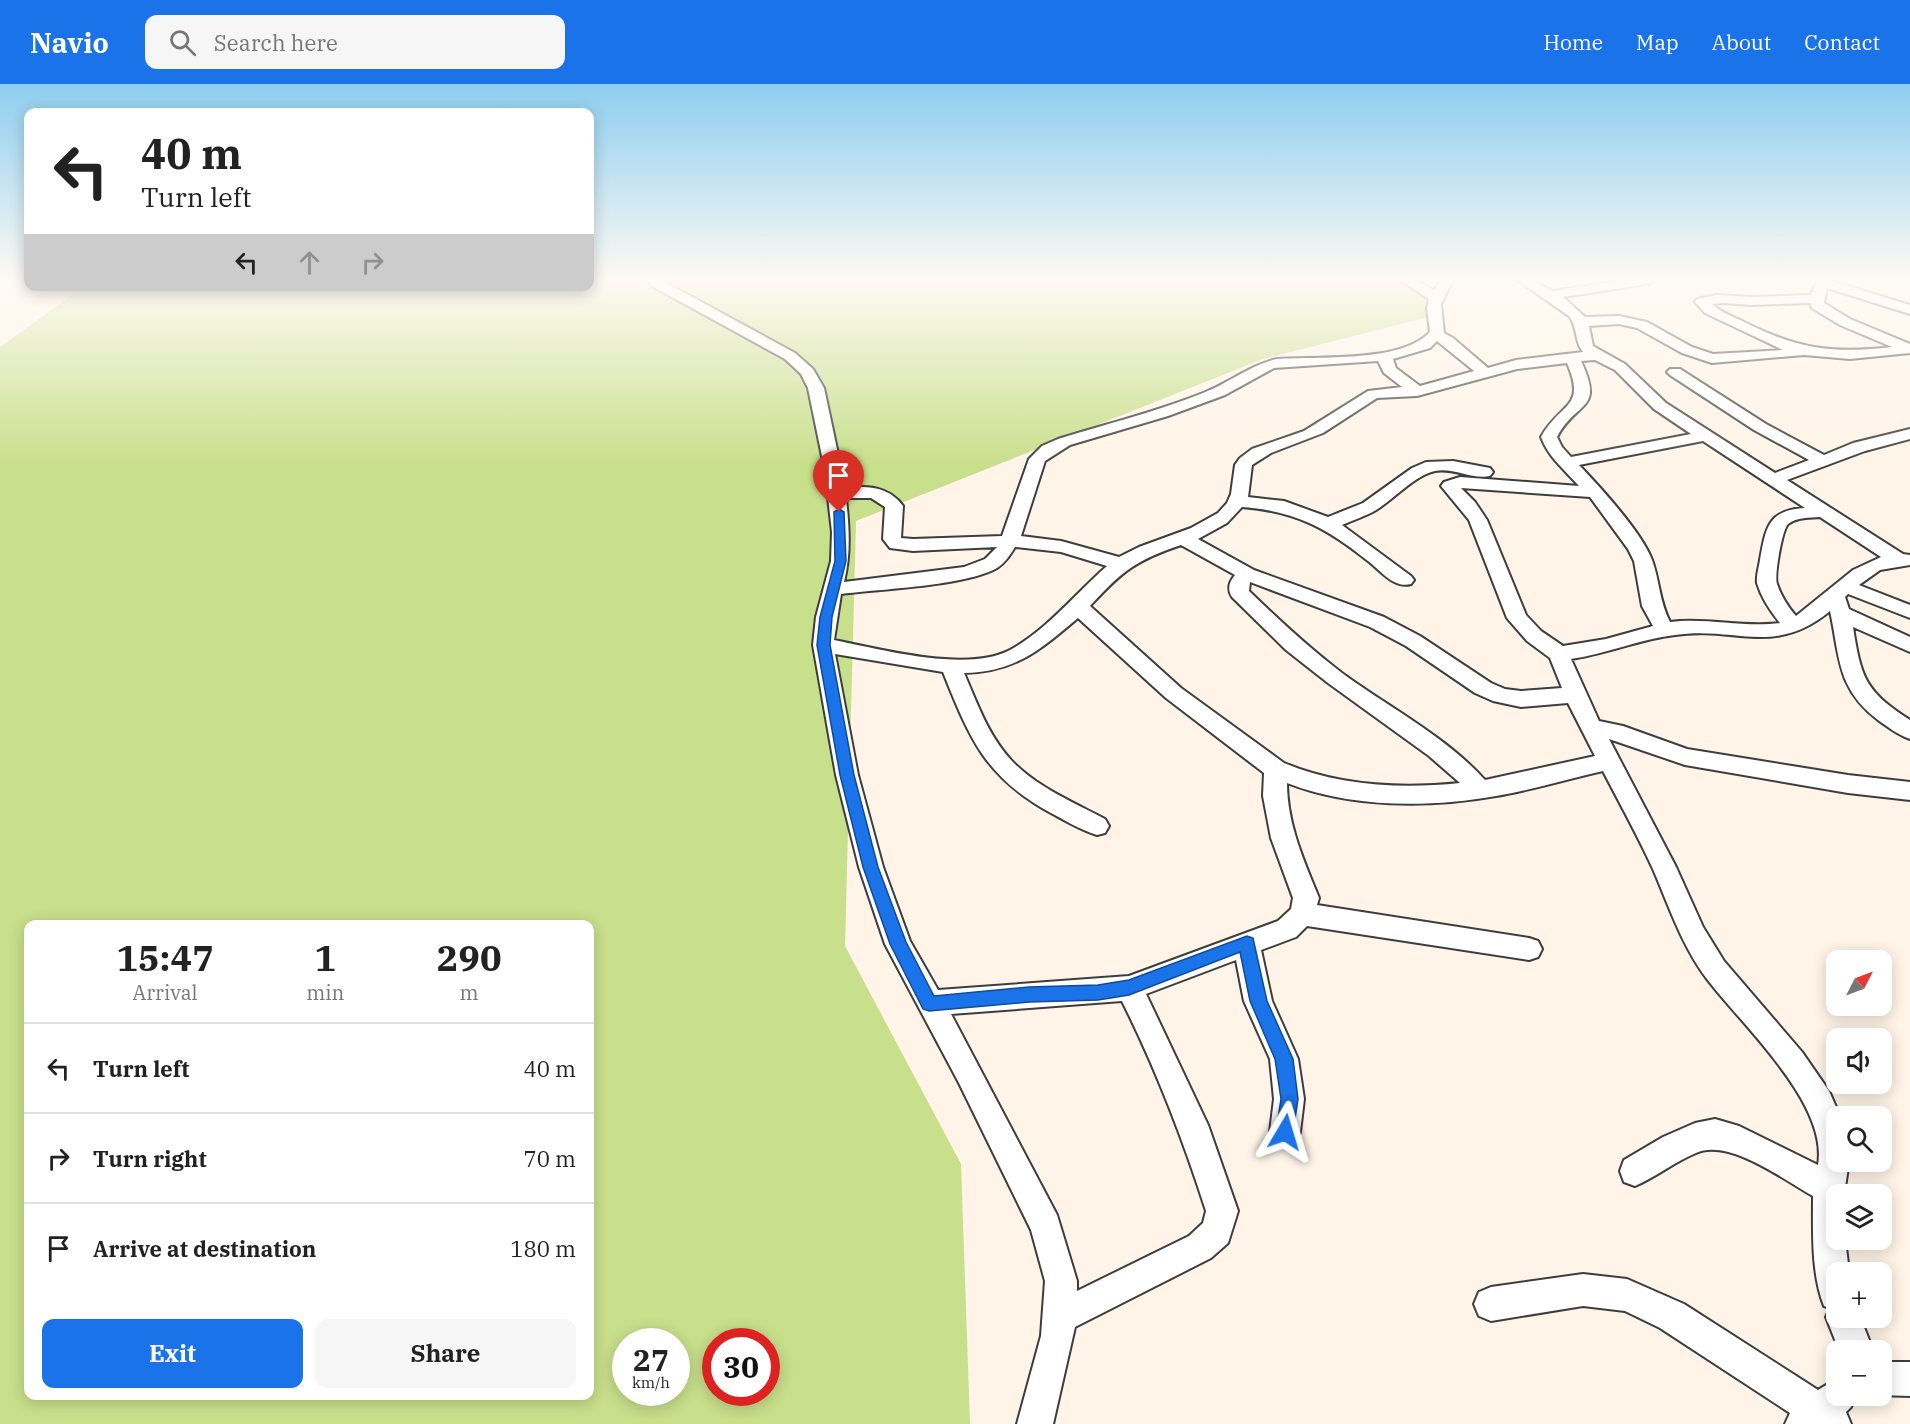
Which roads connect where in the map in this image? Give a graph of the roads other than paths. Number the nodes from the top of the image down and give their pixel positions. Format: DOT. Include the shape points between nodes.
graph roads {
  1 [pos="766,343"];
  2 [pos="1427,343"];
  3 [pos="1450,343"];
  4 [pos="1584,343"];
  5 [pos="1674,343"];
  6 [pos="1777,343"];
  7 [pos="1895,343"];
  8 [pos="1910,349"];
  9 [pos="1812,352"];
  10 [pos="1597,355"];
  11 [pos="1384,356"];
  12 [pos="1572,358"];
  13 [pos="1484,372"];
  14 [pos="1675,372"];
  15 [pos="1417,391"];
  16 [pos="1910,434"];
  17 [pos="1704,436"];
  18 [pos="1823,461"];
  19 [pos="1572,468"];
  20 [pos="1772,480"];
  21 [pos="1595,492"];
  22 [pos="837,493"];
  23 [pos="1237,501"];
  24 [pos="1821,512"];
  25 [pos="1328,524"];
  26 [pos="1181,537"];
  27 [pos="1009,541"];
  28 [pos="1903,560"];
  29 [pos="1120,564"];
  30 [pos="1247,574"];
  31 [pos="1404,580"];
  32 [pos="834,589"];
  33 [pos="1840,598"];
  34 [pos="1079,607"];
  35 [pos="1910,612"];
  36 [pos="1793,626"];
  37 [pos="1664,629"];
  38 [pos="823,645"];
  39 [pos="1910,645"];
  40 [pos="1559,654"];
  41 [pos="951,666"];
  42 [pos="1575,695"];
  43 [pos="1591,728"];
  44 [pos="1910,731"];
  45 [pos="1608,762"];
  46 [pos="1275,768"];
  47 [pos="1480,790"];
  48 [pos="1910,790"];
  49 [pos="1097,826"];
  50 [pos="1302,914"];
  51 [pos="1247,943"];
  52 [pos="1529,949"];
  53 [pos="1129,988"];
  54 [pos="929,1004"];
  55 [pos="1285,1132"];
  56 [pos="1635,1171"];
  57 [pos="1829,1184"];
  58 [pos="1826,1187"];
  59 [pos="1491,1304"];
  60 [pos="1059,1317"];
  61 [pos="1892,1379"];
  62 [pos="1910,1379"];
  63 [pos="1823,1413"];
  64 [pos="1035,1424"];
  1 -- 22 [label="street" via="808,372 816,388"];
  2 -- 11 [label="street"];
  3 -- 13 [label="street"];
  4 -- 10 [label="street"];
  5 -- 9 [label="street" via="1712,359"];
  6 -- 9 [label="street"];
  7 -- 8 [label="street"];
  8 -- 9 [label="street" via="1863,355"];
  10 -- 12 [label="street"];
  10 -- 17 [label="street" via="1619,366 1660,406"];
  11 -- 15 [label="street" via="1389,370"];
  11 -- 27 [label="street" via="1274,364 1219,392 1064,442 1037,459"];
  12 -- 13 [label="street"];
  12 -- 19 [label="street" via="1582,377 1582,400 1552,428 1549,437 1554,449"];
  13 -- 15 [label="street"];
  14 -- 18 [label="street" via="1742,416"];
  15 -- 23 [label="street" via="1374,394 1311,433 1252,456 1240,474"];
  16 -- 18 [label="street"];
  17 -- 19 [label="street"];
  17 -- 20 [label="street"];
  18 -- 20 [label="street"];
  19 -- 21 [label="street"];
  19 -- 25 [label="street" via="1551,482 1537,482 1453,466 1432,466 1369,507"];
  20 -- 24 [label="street"];
  21 -- 37 [label="street" via="1637,548 1652,606"];
  21 -- 40 [label="street" via="1460,482 1450,486 1478,520 1517,618"];
  22 -- 27 [label="street" via="872,492 890,500 894,506 892,539 897,544"];
  22 -- 32 [label="street" via="841,532"];
  23 -- 25 [label="street" via="1279,505"];
  23 -- 26 [label="street" via="1221,519"];
  24 -- 28 [label="street"];
  24 -- 36 [label="street" via="1793,514 1779,522 1774,534 1766,581 1779,609"];
  25 -- 31 [label="street"];
  26 -- 29 [label="street" via="1144,550"];
  26 -- 30 [label="street"];
  27 -- 29 [label="street" via="1070,546"];
  27 -- 32 [label="street" via="997,559 965,573"];
  28 -- 33 [label="street" via="1873,565"];
  29 -- 34 [label="street"];
  30 -- 42 [label="street" via="1377,622 1501,696 1521,699"];
  30 -- 47 [label="street" via="1239,583 1239,593 1293,645 1437,750"];
  32 -- 38 [label="street"];
  33 -- 35 [label="street"];
  33 -- 36 [label="street"];
  33 -- 39 [label="street"];
  33 -- 44 [label="street" via="1850,668 1859,689 1881,713"];
  34 -- 41 [label="street" via="1028,649 1006,660"];
  34 -- 46 [label="street" via="1207,720"];
  36 -- 37 [label="street" via="1774,630"];
  37 -- 40 [label="street" via="1615,644"];
  38 -- 41 [label="street"];
  38 -- 54 [label="street" via="847,775 871,867 898,944"];
  40 -- 42 [label="street"];
  41 -- 49 [label="street" via="991,751 1013,776"];
  42 -- 43 [label="street"];
  43 -- 45 [label="street"];
  43 -- 48 [label="street" via="1615,732 1685,757 1848,784"];
  45 -- 47 [label="street"];
  45 -- 57 [label="street" via="1664,867 1693,933 1715,969 1819,1101 1834,1138"];
  46 -- 47 [label="street" via="1316,783 1362,792 1398,795"];
  46 -- 50 [label="street" via="1275,796 1283,838 1306,898"];
  50 -- 51 [label="street" via="1287,928"];
  50 -- 52 [label="street"];
  51 -- 53 [label="street"];
  51 -- 55 [label="street" via="1258,1001 1284,1059 1289,1099"];
  53 -- 54 [label="street"];
  53 -- 60 [label="street" via="1193,1125 1222,1211 1217,1232 1200,1247"];
  54 -- 60 [label="street" via="969,1073 1046,1226 1061,1281"];
  56 -- 58 [label="street" via="1695,1138 1716,1134 1746,1144"];
  59 -- 63 [label="street" via="1583,1290 1627,1295 1671,1316"];
  60 -- 64 [label="street" via="1058,1336"];
  61 -- 62 [label="street"];
}
